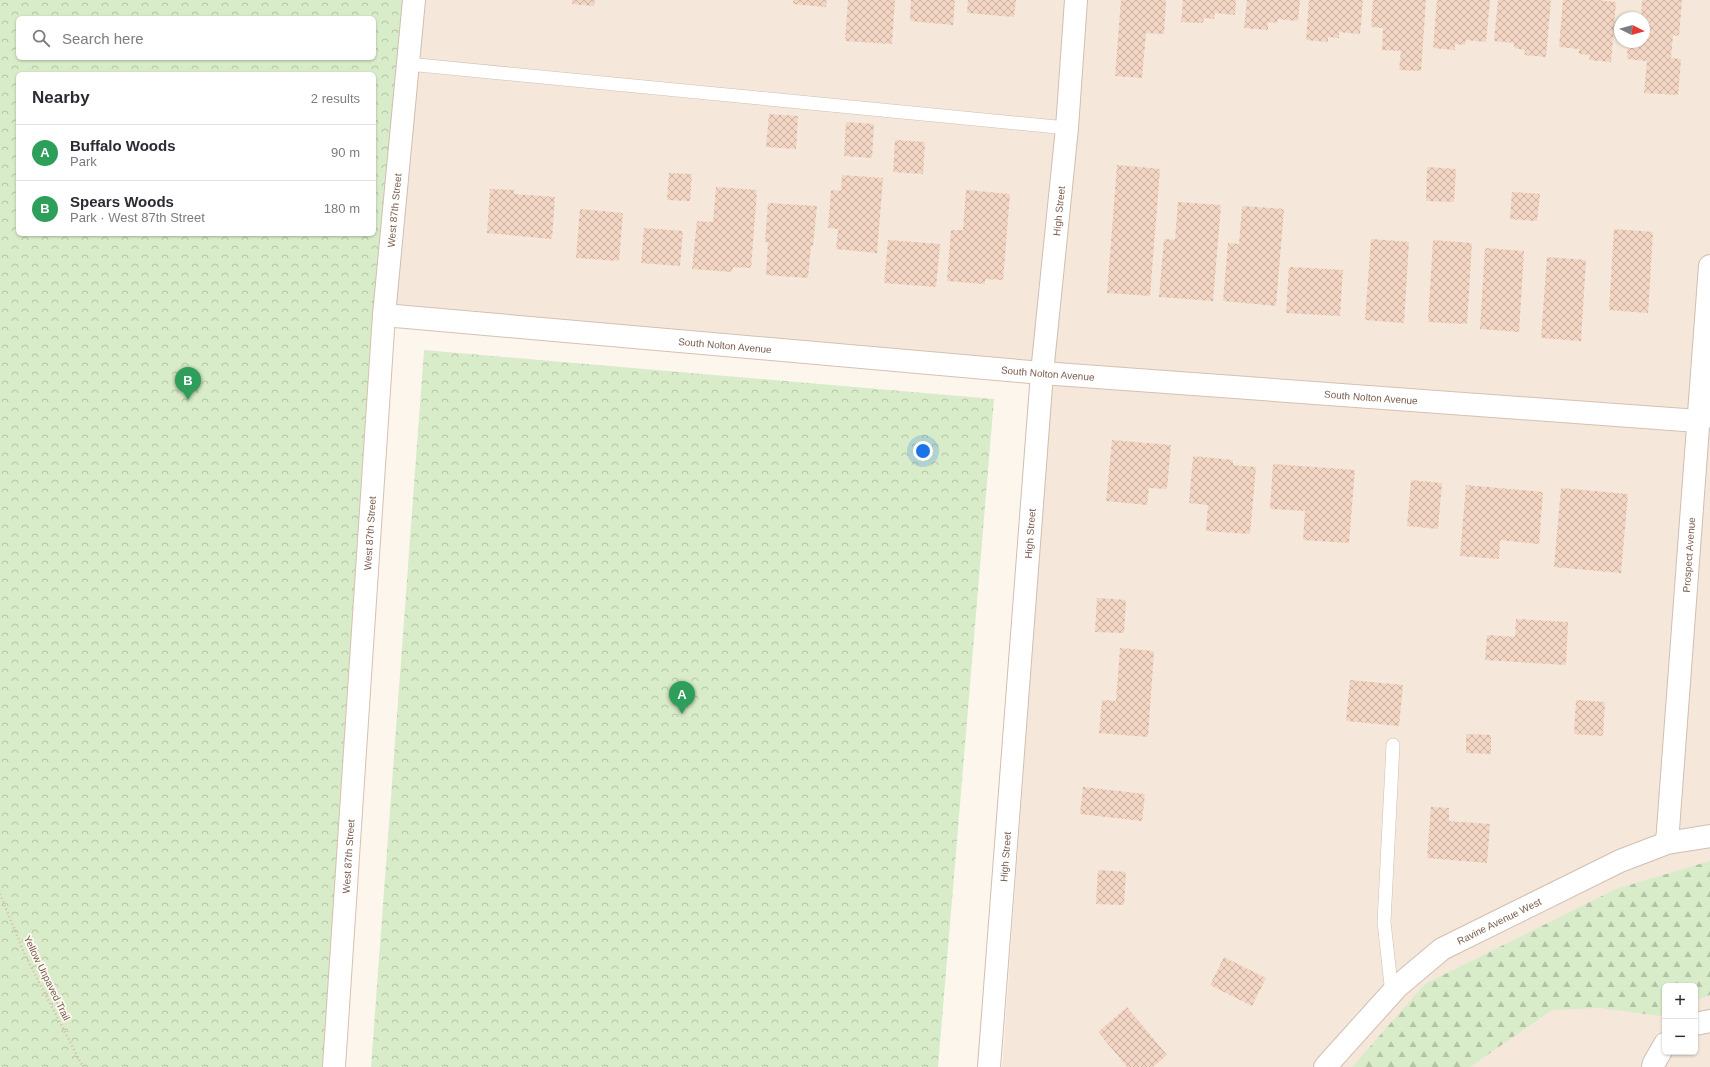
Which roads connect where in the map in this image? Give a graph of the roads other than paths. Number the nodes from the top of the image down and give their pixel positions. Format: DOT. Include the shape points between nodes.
graph roads {
  1 [pos="414,0"];
  2 [pos="1076,0"];
  3 [pos="408,64"];
  4 [pos="1066,128"];
  5 [pos="1710,266"];
  6 [pos="384,315"];
  7 [pos="1042,373"];
  8 [pos="1704,418"];
  9 [pos="1393,745"];
  10 [pos="1710,836"];
  11 [pos="1667,843"];
  12 [pos="1392,994"];
  13 [pos="1710,1021"];
  14 [pos="1698,1023"];
  15 [pos="1662,1050"];
  16 [pos="1654,1065"];
  17 [pos="334,1067"];
  18 [pos="989,1067"];
  19 [pos="1325,1067"];
  1 -- 3 [label="street, West 87th Street"];
  2 -- 4 [label="street, High Street"];
  3 -- 4 [label="lane"];
  3 -- 6 [label="street, West 87th Street"];
  4 -- 7 [label="street, High Street"];
  5 -- 8 [label="street, Prospect Avenue"];
  6 -- 7 [label="street, South Nolton Avenue"];
  6 -- 17 [label="street, West 87th Street"];
  7 -- 8 [label="street, South Nolton Avenue"];
  7 -- 18 [label="street, High Street"];
  8 -- 11 [label="street, Prospect Avenue"];
  9 -- 12 [label="lane" via="1384,922"];
  10 -- 11 [label="street, Ravine Avenue West"];
  11 -- 12 [label="street, Ravine Avenue West" via="1620,861 1442,949"];
  12 -- 19 [label="street, Ravine Avenue West"];
  13 -- 14 [label="street"];
  15 -- 16 [label="street"];
}
